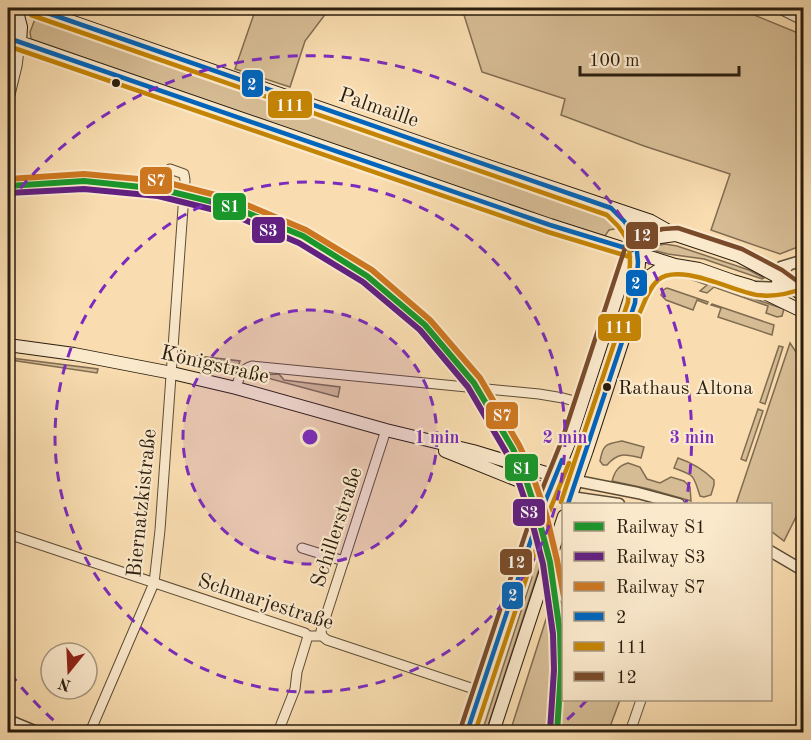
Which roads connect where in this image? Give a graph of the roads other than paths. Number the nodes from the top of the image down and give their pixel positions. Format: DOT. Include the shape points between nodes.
graph roads {
  1 [pos="16,8"];
  2 [pos="33,8"];
  3 [pos="778,8"];
  4 [pos="804,21"];
  5 [pos="14,40"];
  6 [pos="8,103"];
  7 [pos="184,188"];
  8 [pos="611,208"];
  9 [pos="676,235"];
  10 [pos="636,249"];
  11 [pos="804,260"];
  12 [pos="675,265"];
  13 [pos="788,266"];
  14 [pos="759,267"];
  15 [pos="804,280"];
  16 [pos="777,283"];
  17 [pos="750,286"];
  18 [pos="790,286"];
  19 [pos="804,296"];
  20 [pos="635,303"];
  21 [pos="789,305"];
  22 [pos="804,312"];
  23 [pos="8,345"];
  24 [pos="172,373"];
  25 [pos="236,388"];
  26 [pos="582,403"];
  27 [pos="386,430"];
  28 [pos="411,436"];
  29 [pos="556,476"];
  30 [pos="577,480"];
  31 [pos="549,491"];
  32 [pos="569,501"];
  33 [pos="603,503"];
  34 [pos="675,503"];
  35 [pos="562,522"];
  36 [pos="8,534"];
  37 [pos="302,548"];
  38 [pos="772,553"];
  39 [pos="344,561"];
  40 [pos="804,571"];
  41 [pos="153,583"];
  42 [pos="308,636"];
  43 [pos="321,636"];
  44 [pos="480,691"];
  45 [pos="640,701"];
  46 [pos="8,720"];
  47 [pos="37,732"];
  48 [pos="90,732"];
  49 [pos="278,732"];
  50 [pos="467,732"];
  51 [pos="493,732"];
  52 [pos="630,732"];
  1 -- 5 [label="main road" via="21,27"];
  2 -- 8 [label="main road, Palmaille"];
  3 -- 4 [label="street"];
  5 -- 6 [label="street" via="17,66"];
  5 -- 10 [label="main road, Palmaille" via="541,222"];
  7 -- 24 [label="street, Biernatzkistraße"];
  8 -- 9 [label="main road, Palmaille" via="651,221"];
  8 -- 10 [label="main road" via="625,221 635,238"];
  9 -- 10 [label="main road" via="660,236"];
  9 -- 14 [label="main road, Palmaille" via="739,256"];
  10 -- 12 [label="main road, Palmaille"];
  10 -- 20 [label="main road"];
  10 -- 26 [label="main road"];
  11 -- 13 [label="street"];
  12 -- 17 [label="main road, Palmaille"];
  12 -- 20 [label="main road" via="648,277"];
  13 -- 14 [label="street"];
  13 -- 16 [label="street"];
  14 -- 16 [label="main road, Palmaille"];
  15 -- 18 [label="street"];
  16 -- 17 [label="street, Palmaille"];
  16 -- 18 [label="main road, Palmaille"];
  16 -- 21 [label="street, Palmaille" via="779,297"];
  17 -- 21 [label="main road, Palmaille"];
  18 -- 19 [label="main road, Palmaille"];
  20 -- 30 [label="main road"];
  21 -- 22 [label="main road, Palmaille"];
  23 -- 24 [label="main road, Königstraße"];
  24 -- 25 [label="main road, Königstraße"];
  24 -- 41 [label="street, Biernatzkistraße"];
  25 -- 26 [label="street" via="240,375 252,366 539,394"];
  25 -- 27 [label="main road, Königstraße"];
  26 -- 29 [label="main road"];
  27 -- 28 [label="main road, Königstraße"];
  27 -- 39 [label="street, Schillerstraße"];
  28 -- 29 [label="main road, Königstraße"];
  28 -- 31 [label="main road, Königstraße"];
  29 -- 30 [label="main road, Königstraße"];
  29 -- 31 [label="main road"];
  30 -- 32 [label="main road"];
  30 -- 34 [label="street"];
  31 -- 32 [label="main road, Königstraße"];
  31 -- 44 [label="main road"];
  32 -- 33 [label="street"];
  35 -- 51 [label="main road"];
  36 -- 41 [label="street, Schmarjestraße"];
  37 -- 39 [label="street"];
  38 -- 40 [label="street"];
  39 -- 43 [label="street, Schillerstraße"];
  41 -- 42 [label="street, Schmarjestraße"];
  41 -- 48 [label="street, Biernatzkistraße"];
  42 -- 43 [label="street, Schmarjestraße"];
  42 -- 49 [label="street" via="295,689"];
  43 -- 44 [label="street, Schmarjestraße"];
  44 -- 50 [label="main road"];
  45 -- 52 [label="street"];
  46 -- 47 [label="street"];
}
